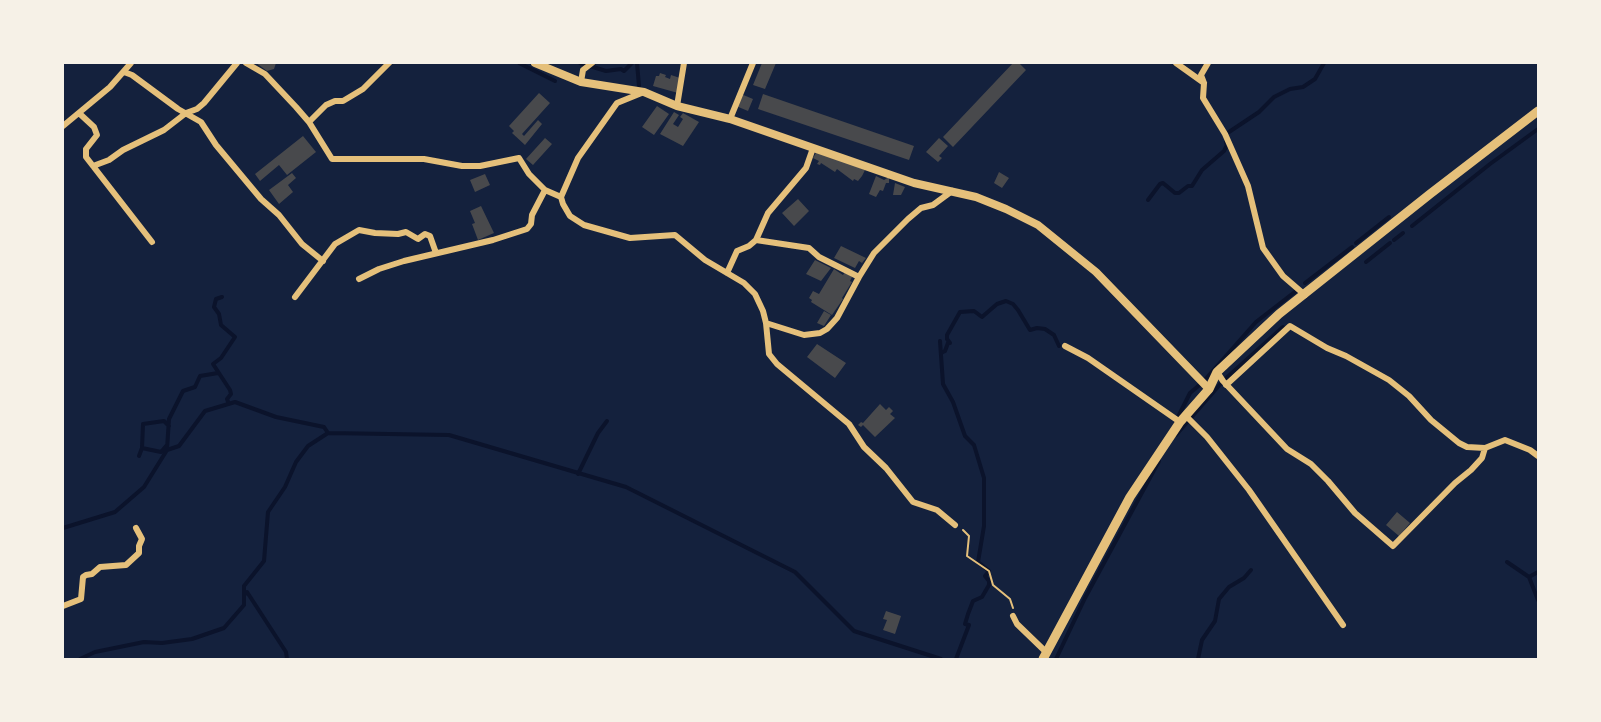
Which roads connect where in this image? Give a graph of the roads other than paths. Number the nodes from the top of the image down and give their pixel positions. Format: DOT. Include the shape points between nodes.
graph roads {
  1 [pos="131,63"];
  2 [pos="237,63"];
  3 [pos="246,63"];
  4 [pos="389,63"];
  5 [pos="535,63"];
  6 [pos="592,63"];
  7 [pos="684,63"];
  8 [pos="753,63"];
  9 [pos="1176,63"];
  10 [pos="1208,63"];
  11 [pos="124,72"];
  12 [pos="581,82"];
  13 [pos="1204,83"];
  14 [pos="644,92"];
  15 [pos="677,106"];
  16 [pos="1538,111"];
  17 [pos="80,114"];
  18 [pos="186,114"];
  19 [pos="730,119"];
  20 [pos="309,122"];
  21 [pos="63,126"];
  22 [pos="813,148"];
  23 [pos="93,166"];
  24 [pos="545,190"];
  25 [pos="952,191"];
  26 [pos="561,197"];
  27 [pos="756,240"];
  28 [pos="152,242"];
  29 [pos="436,253"];
  30 [pos="323,261"];
  31 [pos="727,273"];
  32 [pos="859,277"];
  33 [pos="359,279"];
  34 [pos="1305,295"];
  35 [pos="295,297"];
  36 [pos="1279,314"];
  37 [pos="766,323"];
  38 [pos="1290,326"];
  39 [pos="1065,346"];
  40 [pos="1218,372"];
  41 [pos="1226,385"];
  42 [pos="1209,389"];
  43 [pos="1183,419"];
  44 [pos="1485,448"];
  45 [pos="1538,456"];
  46 [pos="955,525"];
  47 [pos="136,528"];
  48 [pos="63,606"];
  49 [pos="1013,616"];
  50 [pos="1343,625"];
  51 [pos="1045,655"];
  1 -- 11 [label="street"];
  2 -- 18 [label="street" via="204,103"];
  3 -- 20 [label="street" via="266,74"];
  4 -- 20 [label="street" via="363,89 343,101 326,105"];
  5 -- 12 [label="street"];
  6 -- 12 [label="street" via="583,70"];
  7 -- 15 [label="street"];
  8 -- 19 [label="street"];
  9 -- 13 [label="street"];
  10 -- 13 [label="street" via="1201,75"];
  11 -- 17 [label="street"];
  11 -- 18 [label="street"];
  12 -- 14 [label="street"];
  13 -- 34 [label="street" via="1203,98 1225,134 1248,186 1263,248 1283,276"];
  14 -- 15 [label="street"];
  14 -- 26 [label="street" via="617,103 591,136"];
  15 -- 19 [label="street"];
  16 -- 34 [label="main road"];
  17 -- 21 [label="street"];
  17 -- 23 [label="street" via="97,135 86,149 86,157"];
  18 -- 23 [label="street" via="164,130"];
  18 -- 30 [label="street" via="201,122 261,199"];
  19 -- 22 [label="street"];
  20 -- 24 [label="street" via="332,159 424,159 480,166 519,158"];
  22 -- 25 [label="street" via="914,183"];
  22 -- 27 [label="street" via="806,168 768,213"];
  23 -- 28 [label="street"];
  24 -- 26 [label="street"];
  24 -- 29 [label="street" via="527,229"];
  25 -- 32 [label="street" via="908,219 874,253"];
  25 -- 42 [label="street" via="976,197 1038,225 1096,272"];
  26 -- 31 [label="street" via="570,216 584,225 630,238 675,235"];
  27 -- 31 [label="street" via="737,251"];
  27 -- 32 [label="street" via="809,248"];
  29 -- 30 [label="street" via="430,236 425,234 418,239 406,232 359,230 335,244"];
  29 -- 33 [label="street" via="379,269"];
  30 -- 35 [label="street"];
  31 -- 37 [label="street" via="755,294"];
  32 -- 37 [label="street" via="837,318 820,333 804,335"];
  34 -- 36 [label="main road"];
  36 -- 38 [label="street"];
  36 -- 40 [label="main road"];
  37 -- 46 [label="street" via="769,354 783,370 849,424 864,447 914,502 937,510"];
  38 -- 41 [label="street"];
  38 -- 44 [label="street" via="1389,380 1459,443"];
  39 -- 43 [label="street"];
  40 -- 41 [label="street"];
  40 -- 42 [label="main road"];
  41 -- 44 [label="street" via="1287,449 1316,469 1355,513 1393,546 1482,458"];
  42 -- 43 [label="main road"];
  43 -- 50 [label="street" via="1207,438 1249,490"];
  43 -- 51 [label="main road" via="1130,497"];
  44 -- 45 [label="street" via="1505,440"];
  47 -- 48 [label="street" via="142,539 139,553 126,564 100,567 83,577 81,599"];
  49 -- 51 [label="street"];
}
